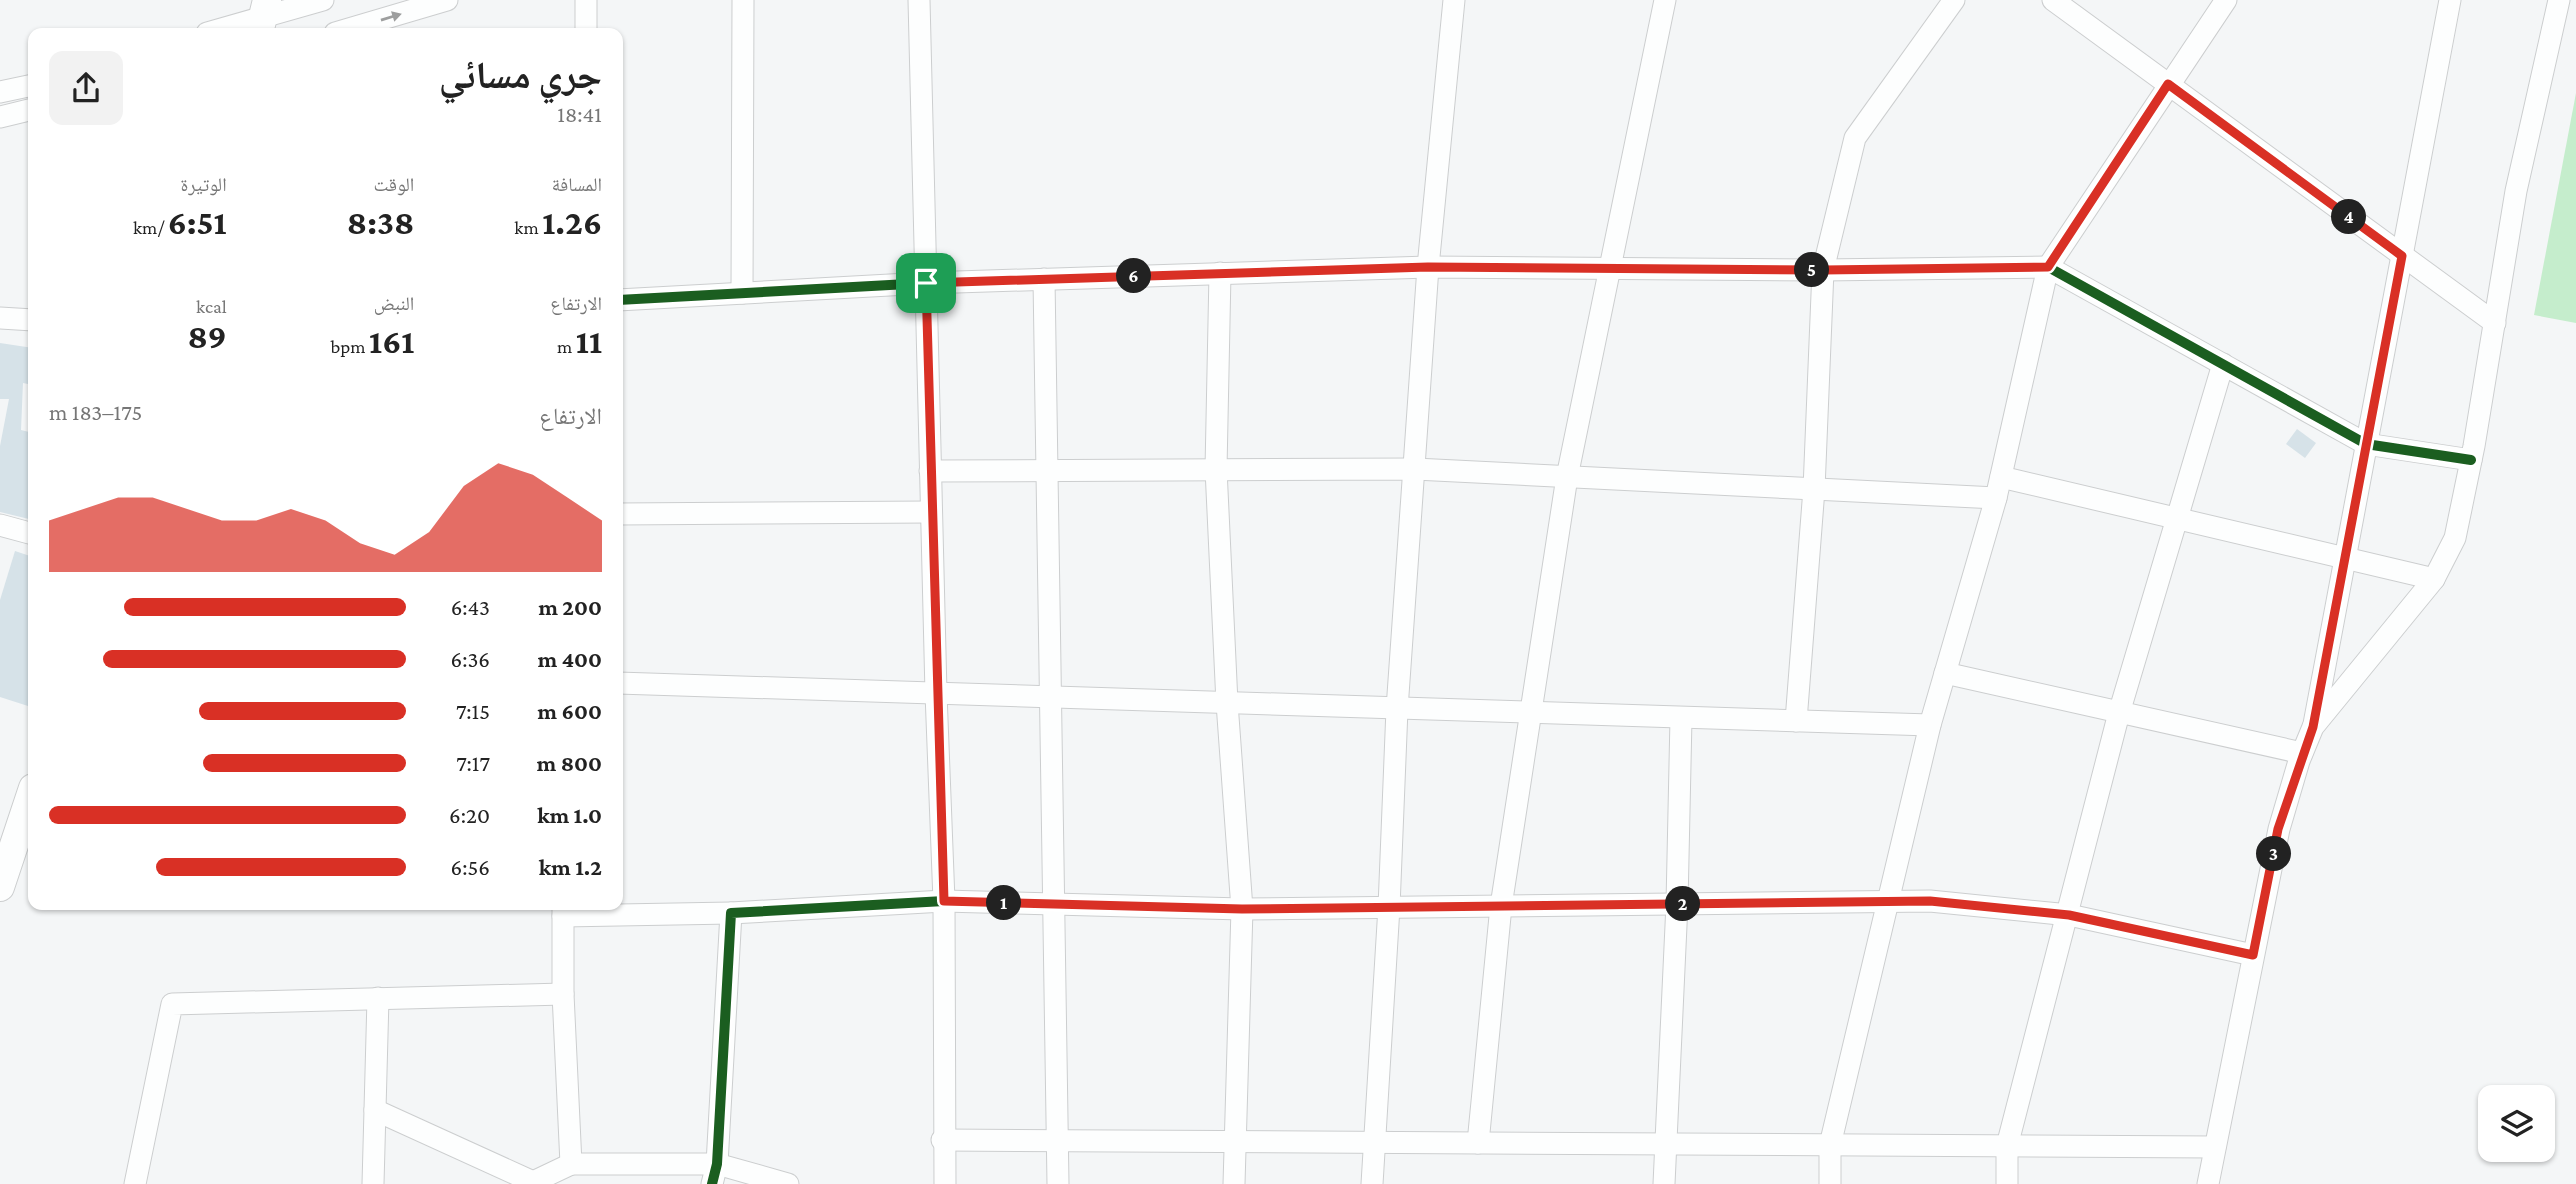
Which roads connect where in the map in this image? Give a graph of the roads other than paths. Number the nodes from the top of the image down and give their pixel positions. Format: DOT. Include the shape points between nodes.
graph roads {
  1 [pos="323,0"];
  2 [pos="447,0"];
  3 [pos="586,0"];
  4 [pos="743,0"];
  5 [pos="919,0"];
  6 [pos="1454,0"];
  7 [pos="1665,0"];
  8 [pos="1954,0"];
  9 [pos="2053,0"];
  10 [pos="2226,0"];
  11 [pos="2450,0"];
  12 [pos="2559,0"];
  13 [pos="263,16"];
  14 [pos="223,28"];
  15 [pos="352,28"];
  16 [pos="586,28"];
  17 [pos="2168,84"];
  18 [pos="28,86"];
  19 [pos="0,92"];
  20 [pos="28,110"];
  21 [pos="0,117"];
  22 [pos="2402,256"];
  23 [pos="1428,267"];
  24 [pos="1609,267"];
  25 [pos="2048,267"];
  26 [pos="1823,270"];
  27 [pos="1220,273"];
  28 [pos="1044,279"];
  29 [pos="926,283"];
  30 [pos="742,293"];
  31 [pos="623,300"];
  32 [pos="0,318"];
  33 [pos="28,320"];
  34 [pos="2494,323"];
  35 [pos="2222,364"];
  36 [pos="2366,444"];
  37 [pos="2471,460"];
  38 [pos="1216,469"];
  39 [pos="1415,469"];
  40 [pos="1048,470"];
  41 [pos="930,471"];
  42 [pos="1567,477"];
  43 [pos="2001,477"];
  44 [pos="1814,489"];
  45 [pos="1996,498"];
  46 [pos="931,512"];
  47 [pos="623,514"];
  48 [pos="2176,518"];
  49 [pos="0,524"];
  50 [pos="28,532"];
  51 [pos="2345,558"];
  52 [pos="2434,579"];
  53 [pos="1945,673"];
  54 [pos="623,683"];
  55 [pos="936,694"];
  56 [pos="1051,698"];
  57 [pos="1227,703"];
  58 [pos="1396,709"];
  59 [pos="1529,713"];
  60 [pos="2119,713"];
  61 [pos="1681,718"];
  62 [pos="1796,721"];
  63 [pos="1930,726"];
  64 [pos="2313,727"];
  65 [pos="2302,753"];
  66 [pos="28,803"];
  67 [pos="0,887"];
  68 [pos="944,901"];
  69 [pos="1886,901"];
  70 [pos="1054,904"];
  71 [pos="1677,904"];
  72 [pos="1501,906"];
  73 [pos="1389,907"];
  74 [pos="1242,909"];
  75 [pos="563,910"];
  76 [pos="731,913"];
  77 [pos="2069,915"];
  78 [pos="2253,955"];
  79 [pos="563,993"];
  80 [pos="378,998"];
  81 [pos="375,1110"];
  82 [pos="942,1140"];
  83 [pos="1058,1141"];
  84 [pos="1233,1142"];
  85 [pos="1374,1143"];
  86 [pos="1478,1143"];
  87 [pos="1665,1144"];
  88 [pos="1830,1145"];
  89 [pos="2007,1146"];
  90 [pos="2215,1147"];
  91 [pos="571,1164"];
  92 [pos="714,1174"];
  93 [pos="530,1182"];
  94 [pos="135,1184"];
  95 [pos="373,1184"];
  96 [pos="788,1184"];
  97 [pos="945,1184"];
  98 [pos="1058,1184"];
  99 [pos="1234,1184"];
  100 [pos="1372,1184"];
  101 [pos="1664,1184"];
  102 [pos="1830,1184"];
  103 [pos="2007,1184"];
  104 [pos="2208,1184"];
  1 -- 13 [label="street"];
  15 -- 2 [label="street, one-way"];
  3 -- 16 [label="street"];
  4 -- 30 [label="street"];
  5 -- 29 [label="street"];
  6 -- 23 [label="street"];
  7 -- 24 [label="street"];
  8 -- 26 [label="street" via="1855,138"];
  9 -- 17 [label="street"];
  10 -- 17 [label="street"];
  11 -- 22 [label="street"];
  12 -- 34 [label="street" via="2516,191"];
  13 -- 14 [label="street"];
  17 -- 22 [label="street"];
  17 -- 25 [label="street"];
  18 -- 19 [label="street"];
  20 -- 21 [label="street"];
  22 -- 34 [label="street"];
  22 -- 36 [label="street"];
  23 -- 24 [label="street"];
  23 -- 27 [label="street"];
  23 -- 39 [label="street"];
  24 -- 26 [label="street"];
  24 -- 42 [label="street"];
  25 -- 26 [label="street"];
  25 -- 35 [label="street"];
  25 -- 43 [label="street"];
  26 -- 44 [label="street"];
  27 -- 28 [label="street"];
  27 -- 38 [label="street"];
  28 -- 29 [label="street"];
  28 -- 40 [label="street"];
  29 -- 30 [label="street"];
  29 -- 41 [label="street"];
  30 -- 31 [label="street"];
  32 -- 33 [label="street"];
  34 -- 37 [label="street"];
  35 -- 36 [label="street"];
  35 -- 48 [label="street"];
  36 -- 37 [label="street"];
  36 -- 51 [label="street"];
  37 -- 52 [label="street" via="2455,538"];
  38 -- 39 [label="street"];
  38 -- 40 [label="street"];
  38 -- 57 [label="street"];
  39 -- 42 [label="street"];
  39 -- 58 [label="street"];
  40 -- 41 [label="street"];
  40 -- 56 [label="street"];
  41 -- 46 [label="street"];
  42 -- 44 [label="street"];
  42 -- 59 [label="street"];
  43 -- 45 [label="street"];
  43 -- 48 [label="street"];
  44 -- 45 [label="street"];
  44 -- 62 [label="street"];
  45 -- 53 [label="street"];
  46 -- 47 [label="street"];
  46 -- 55 [label="street"];
  48 -- 51 [label="street"];
  48 -- 60 [label="street"];
  49 -- 50 [label="street"];
  51 -- 52 [label="street"];
  51 -- 64 [label="street"];
  52 -- 64 [label="street"];
  53 -- 60 [label="street"];
  53 -- 63 [label="street"];
  54 -- 55 [label="street"];
  55 -- 56 [label="street"];
  55 -- 68 [label="street"];
  56 -- 57 [label="street"];
  56 -- 70 [label="street"];
  57 -- 58 [label="street"];
  57 -- 74 [label="street"];
  58 -- 59 [label="street"];
  58 -- 73 [label="street"];
  59 -- 61 [label="street"];
  59 -- 72 [label="street"];
  60 -- 65 [label="street"];
  60 -- 77 [label="street"];
  61 -- 62 [label="street"];
  61 -- 71 [label="street"];
  62 -- 63 [label="street"];
  63 -- 69 [label="street"];
  64 -- 65 [label="street"];
  65 -- 78 [label="street" via="2278,829"];
  66 -- 67 [label="main road"];
  68 -- 70 [label="street"];
  68 -- 76 [label="street"];
  68 -- 82 [label="street"];
  69 -- 71 [label="street"];
  69 -- 77 [label="street"];
  69 -- 88 [label="street"];
  70 -- 74 [label="street"];
  70 -- 83 [label="street"];
  71 -- 72 [label="street"];
  71 -- 87 [label="street"];
  72 -- 73 [label="street"];
  72 -- 86 [label="street"];
  73 -- 74 [label="street"];
  73 -- 85 [label="street"];
  74 -- 84 [label="street"];
  75 -- 76 [label="street"];
  75 -- 79 [label="street"];
  76 -- 92 [label="street"];
  77 -- 78 [label="street"];
  77 -- 89 [label="street"];
  78 -- 90 [label="street"];
  79 -- 80 [label="street"];
  79 -- 91 [label="street"];
  80 -- 81 [label="street"];
  80 -- 94 [label="street" via="172,1004"];
  81 -- 93 [label="street"];
  81 -- 95 [label="street"];
  82 -- 83 [label="street"];
  82 -- 97 [label="street"];
  83 -- 84 [label="street"];
  83 -- 98 [label="street"];
  84 -- 85 [label="street"];
  84 -- 99 [label="street"];
  85 -- 86 [label="street"];
  85 -- 100 [label="street"];
  86 -- 87 [label="street"];
  87 -- 88 [label="street"];
  87 -- 101 [label="street"];
  88 -- 89 [label="street"];
  88 -- 102 [label="street"];
  89 -- 90 [label="street"];
  89 -- 103 [label="street"];
  90 -- 104 [label="street"];
  91 -- 92 [label="street"];
  91 -- 93 [label="street"];
  92 -- 96 [label="street"];
}
